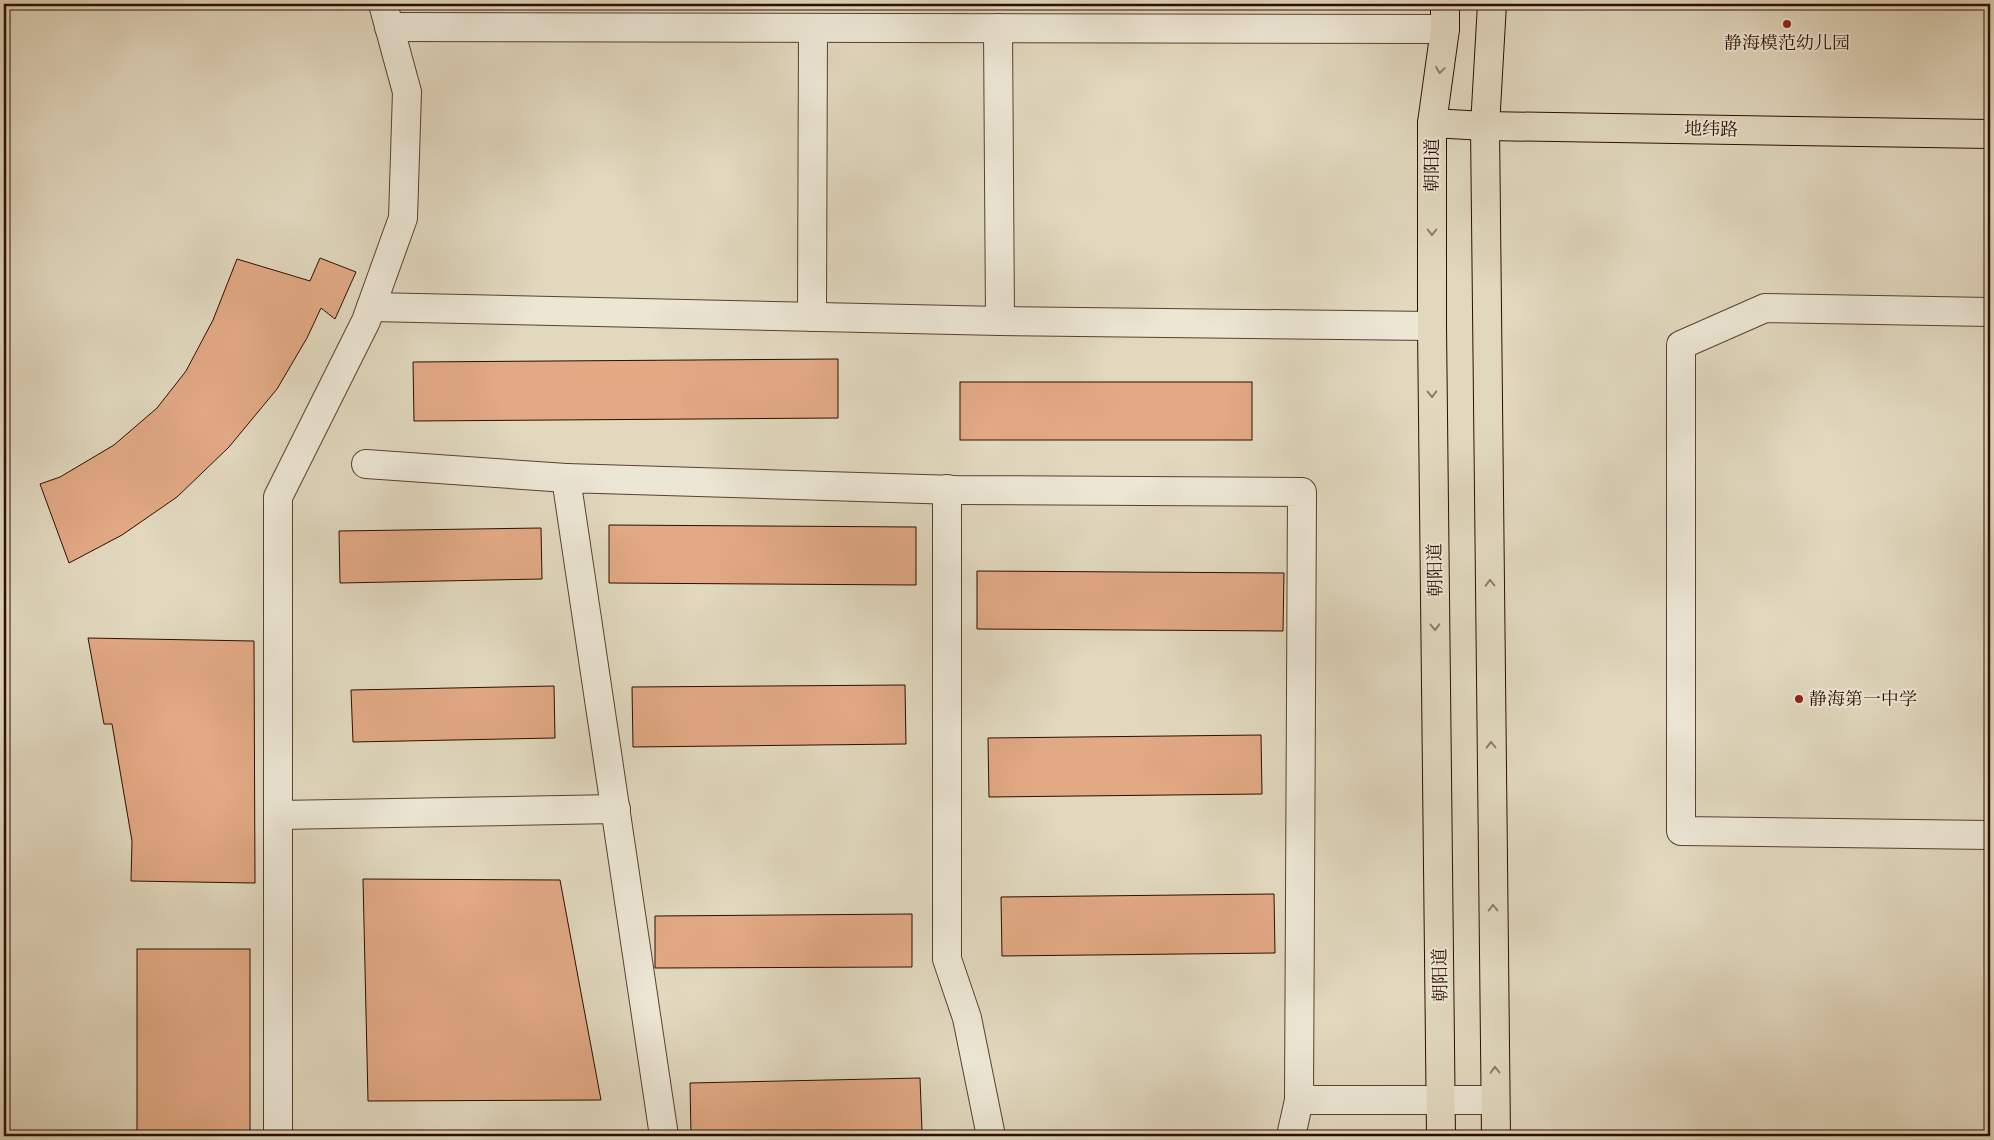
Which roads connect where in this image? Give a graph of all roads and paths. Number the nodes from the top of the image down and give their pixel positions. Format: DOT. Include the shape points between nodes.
graph roads {
  1 [pos="1492,4"];
  2 [pos="386,15"];
  3 [pos="1445,17"];
  4 [pos="813,28"];
  5 [pos="998,28"];
  6 [pos="1432,122"];
  7 [pos="1485,126"];
  8 [pos="1990,134"];
  9 [pos="371,307"];
  10 [pos="1990,312"];
  11 [pos="812,317"];
  12 [pos="1000,320"];
  13 [pos="1432,326"];
  14 [pos="366,464"];
  15 [pos="566,478"];
  16 [pos="947,489"];
  17 [pos="616,809"];
  18 [pos="278,815"];
  19 [pos="1990,835"];
  20 [pos="1441,1099"];
  21 [pos="1299,1100"];
  22 [pos="1495,1100"];
  23 [pos="278,1136"];
  24 [pos="664,1136"];
  25 [pos="991,1136"];
  26 [pos="1291,1136"];
  27 [pos="1441,1136"];
  28 [pos="1496,1136"];
  1 -- 7 [label="main road"];
  2 -- 4 [label="street"];
  2 -- 9 [label="street" via="407,92 402,218"];
  3 -- 5 [label="street"];
  3 -- 6 [label="main road, 朝阳道, one-way"];
  4 -- 5 [label="street"];
  4 -- 11 [label="street"];
  5 -- 12 [label="street"];
  6 -- 7 [label="main road, 地纬路"];
  6 -- 13 [label="main road, 朝阳道, one-way"];
  7 -- 8 [label="main road, 地纬路"];
  22 -- 7 [label="main road, one-way"];
  9 -- 11 [label="street"];
  9 -- 18 [label="street" via="278,497"];
  10 -- 19 [label="street" via="1765,308 1681,344 1681,831"];
  11 -- 12 [label="street"];
  12 -- 13 [label="street"];
  13 -- 20 [label="main road, 朝阳道, one-way"];
  14 -- 15 [label="street"];
  15 -- 16 [label="street"];
  15 -- 17 [label="street"];
  16 -- 21 [label="street" via="1302,492"];
  16 -- 25 [label="street" via="948,960 967,1018"];
  17 -- 18 [label="street"];
  17 -- 24 [label="street"];
  18 -- 23 [label="street"];
  20 -- 21 [label="street"];
  20 -- 22 [label="street"];
  20 -- 27 [label="main road, 朝阳道"];
  21 -- 26 [label="street"];
  22 -- 28 [label="main road"];
}
